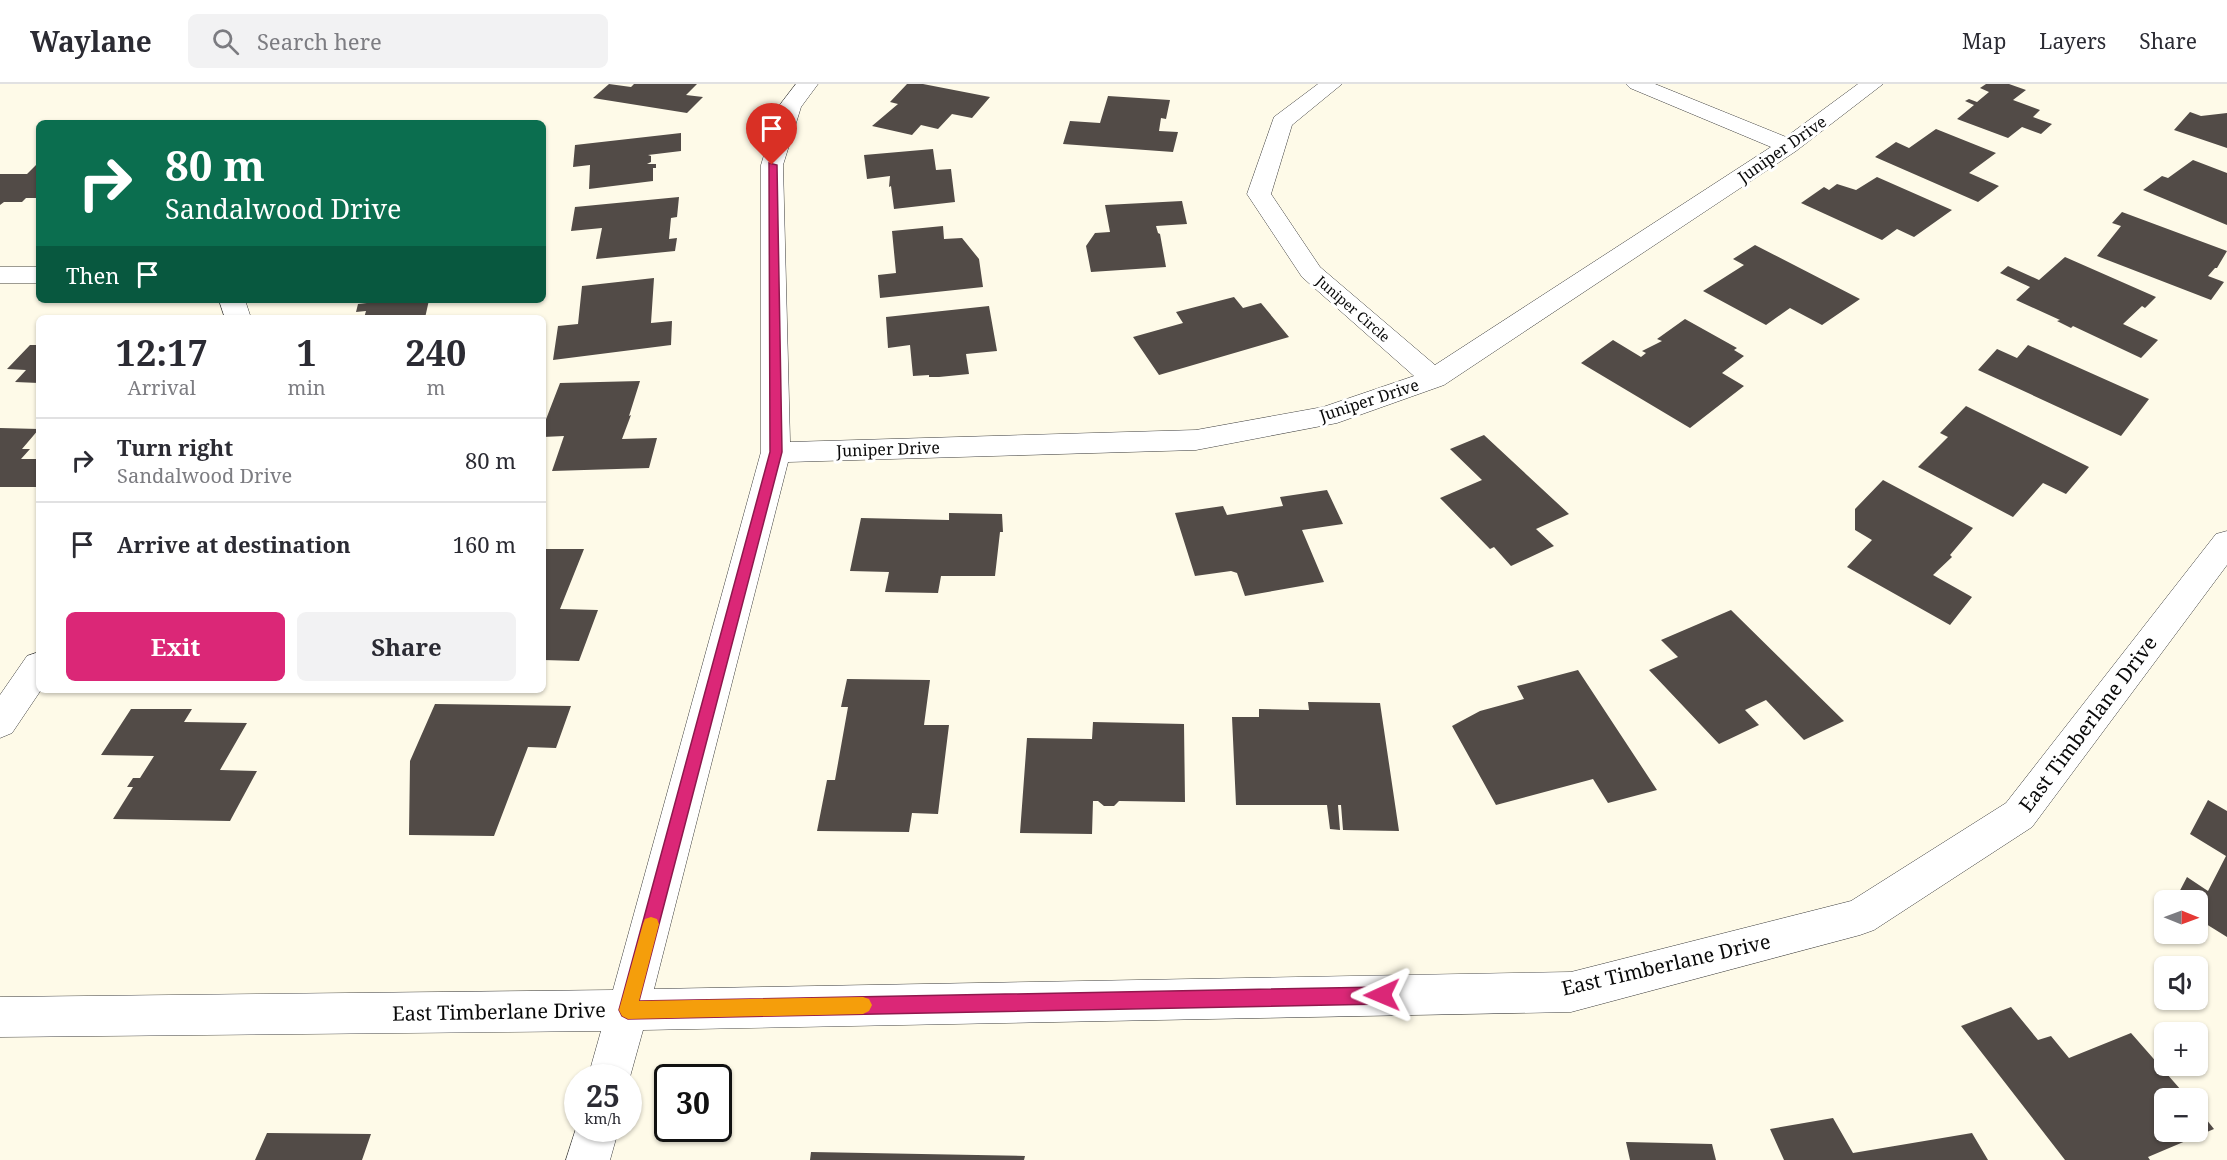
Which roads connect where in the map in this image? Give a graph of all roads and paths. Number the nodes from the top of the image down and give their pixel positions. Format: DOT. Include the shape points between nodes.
graph roads {
  1 [pos="807,84"];
  2 [pos="1331,84"];
  3 [pos="1637,84"];
  4 [pos="1872,84"];
  5 [pos="1788,146"];
  6 [pos="0,275"];
  7 [pos="36,275"];
  8 [pos="1434,379"];
  9 [pos="776,452"];
  10 [pos="2227,542"];
  11 [pos="36,670"];
  12 [pos="0,723"];
  13 [pos="628,1010"];
  14 [pos="0,1017"];
  15 [pos="613,1064"];
  16 [pos="593,1142"];
  17 [pos="588,1160"];
  1 -- 9 [label="street" via="790,106 772,165"];
  2 -- 8 [label="street, Juniper Circle" via="1282,122 1259,194 1311,272"];
  3 -- 5 [label="street"];
  4 -- 5 [label="street, Juniper Drive"];
  5 -- 8 [label="street, Juniper Drive"];
  6 -- 7 [label="street"];
  8 -- 9 [label="street, Juniper Drive" via="1327,416 1196,440"];
  9 -- 13 [label="street"];
  10 -- 13 [label="street, East Timberlane Drive" via="2019,815 1860,917 1571,992"];
  11 -- 12 [label="street"];
  13 -- 14 [label="street, East Timberlane Drive"];
  13 -- 15 [label="street"];
  16 -- 17 [label="street"];
}
